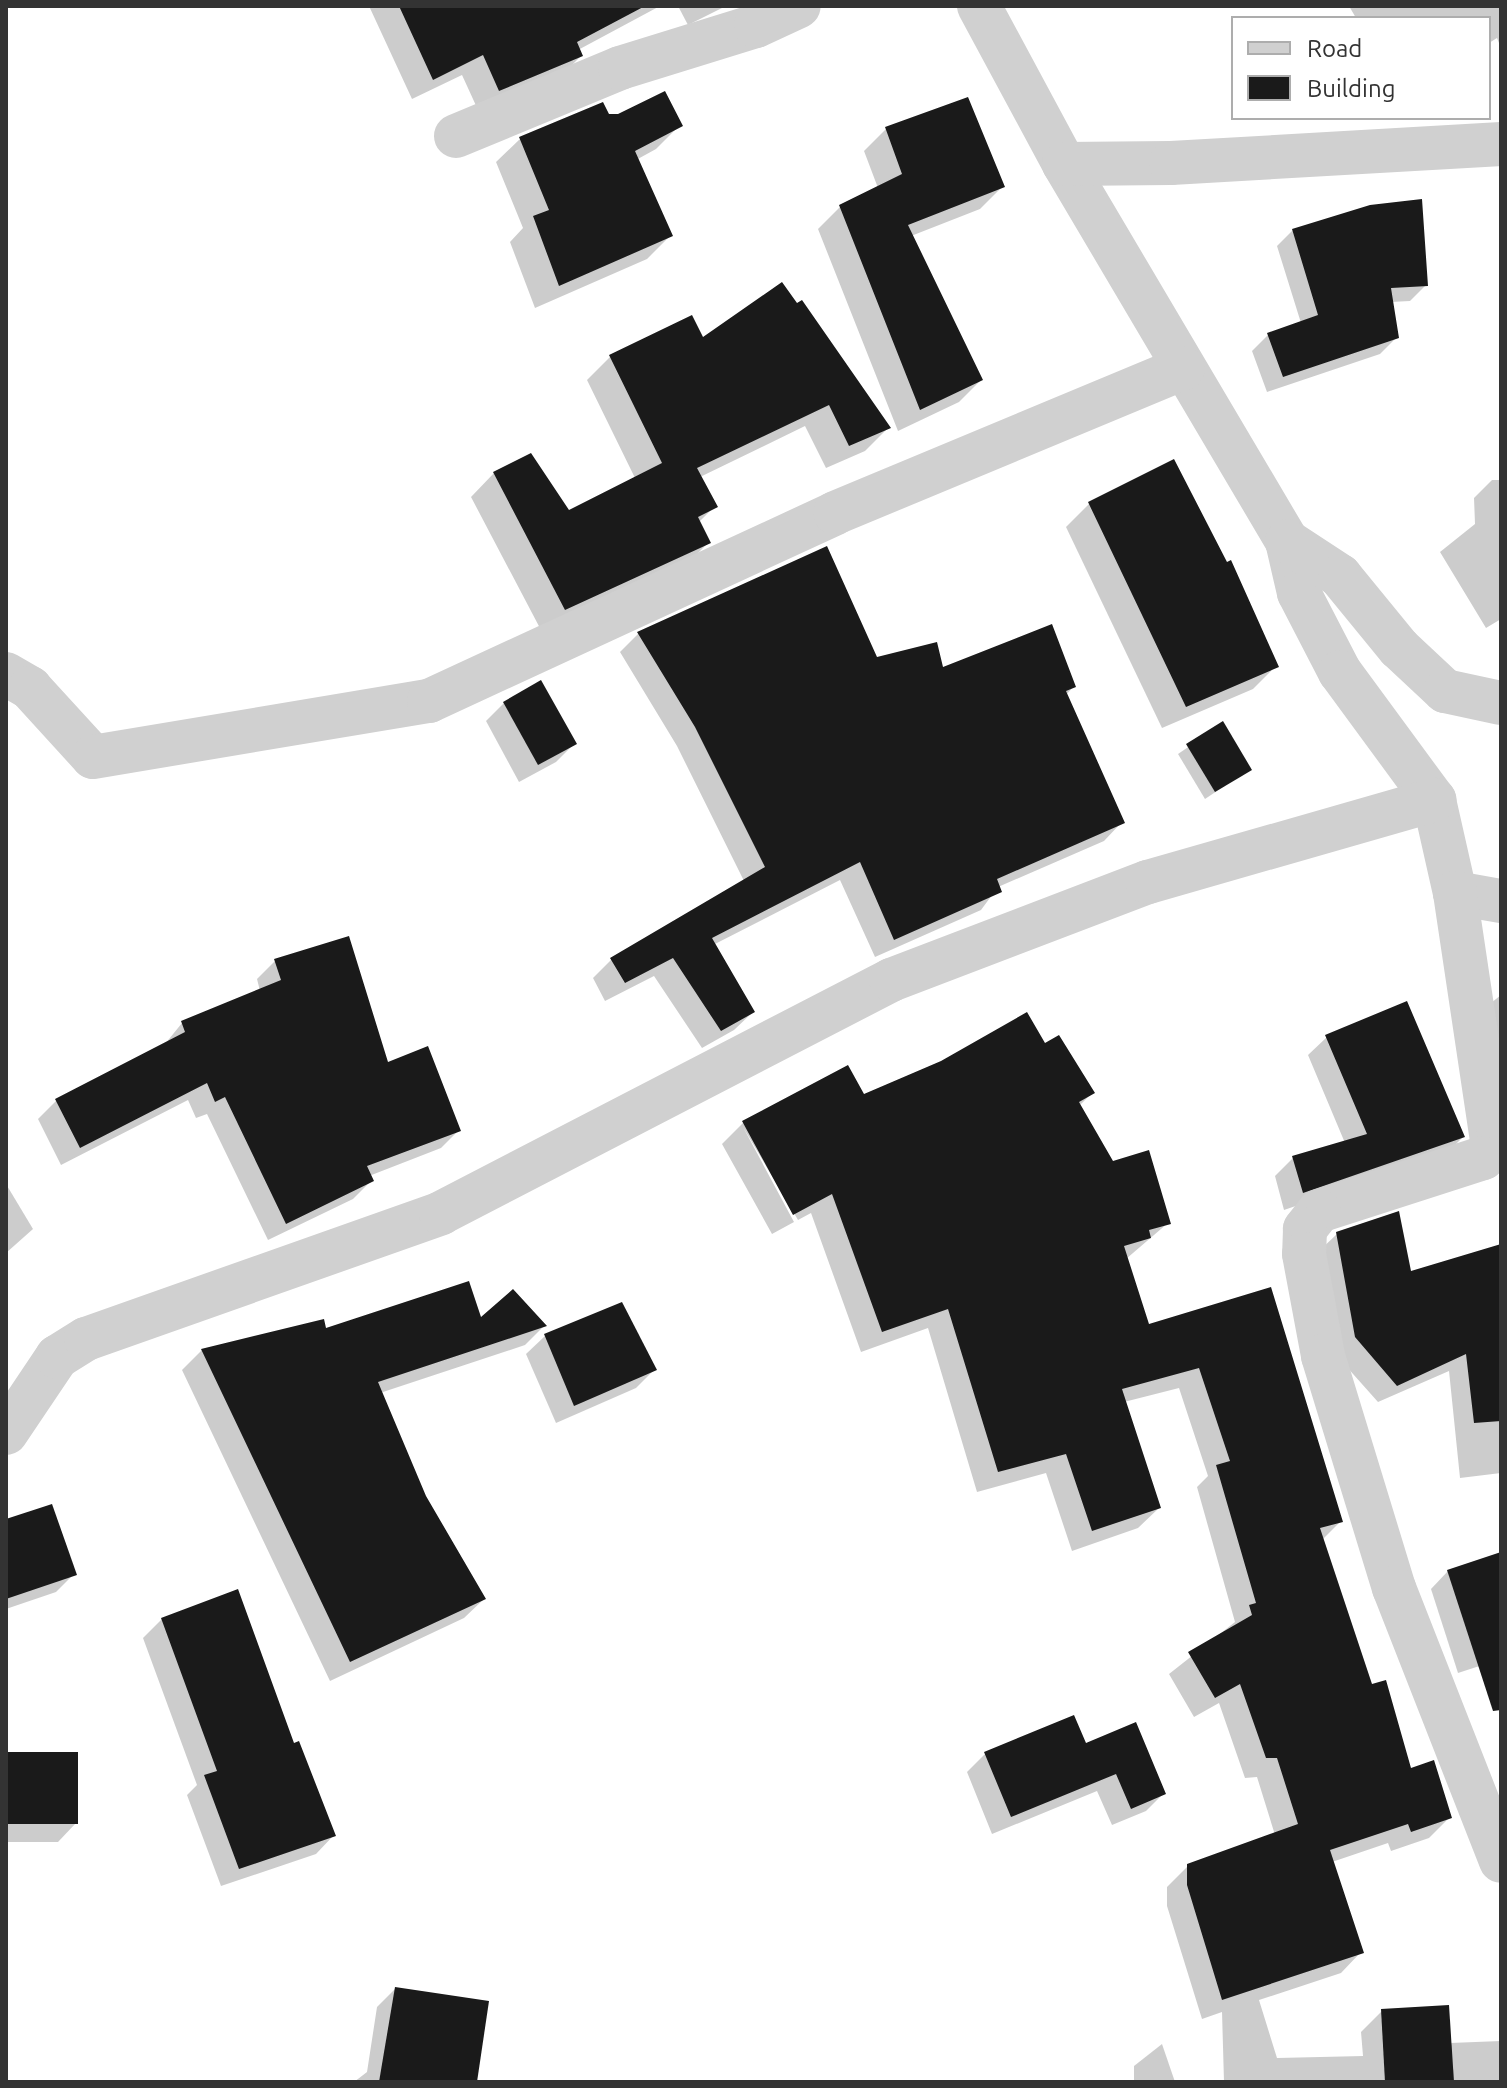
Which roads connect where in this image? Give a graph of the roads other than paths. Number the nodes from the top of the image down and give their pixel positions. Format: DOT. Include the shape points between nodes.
graph roads {
  1 [pos="799,6"];
  2 [pos="979,6"];
  3 [pos="456,136"];
  4 [pos="1501,144"];
  5 [pos="1064,164"];
  6 [pos="1183,368"];
  7 [pos="1287,541"];
  8 [pos="6,674"];
  9 [pos="1501,703"];
  10 [pos="1434,800"];
  11 [pos="1455,893"];
  12 [pos="1501,901"];
  13 [pos="6,1433"];
  14 [pos="1501,1861"];
  1 -- 3 [label="street" via="756,26 620,68"];
  2 -- 5 [label="street"];
  4 -- 5 [label="street"];
  5 -- 6 [label="street"];
  6 -- 7 [label="street"];
  6 -- 8 [label="street" via="835,513 429,701 93,757 30,688"];
  7 -- 9 [label="street" via="1340,576 1399,648 1445,691"];
  7 -- 10 [label="street" via="1299,593 1340,672"];
  10 -- 11 [label="street"];
  10 -- 13 [label="street" via="1148,882 891,980 441,1213 86,1339 57,1357"];
  11 -- 12 [label="street"];
  11 -- 14 [label="street" via="1493,1146 1483,1158 1319,1211 1305,1229 1304,1254 1323,1356 1394,1588"];
}
